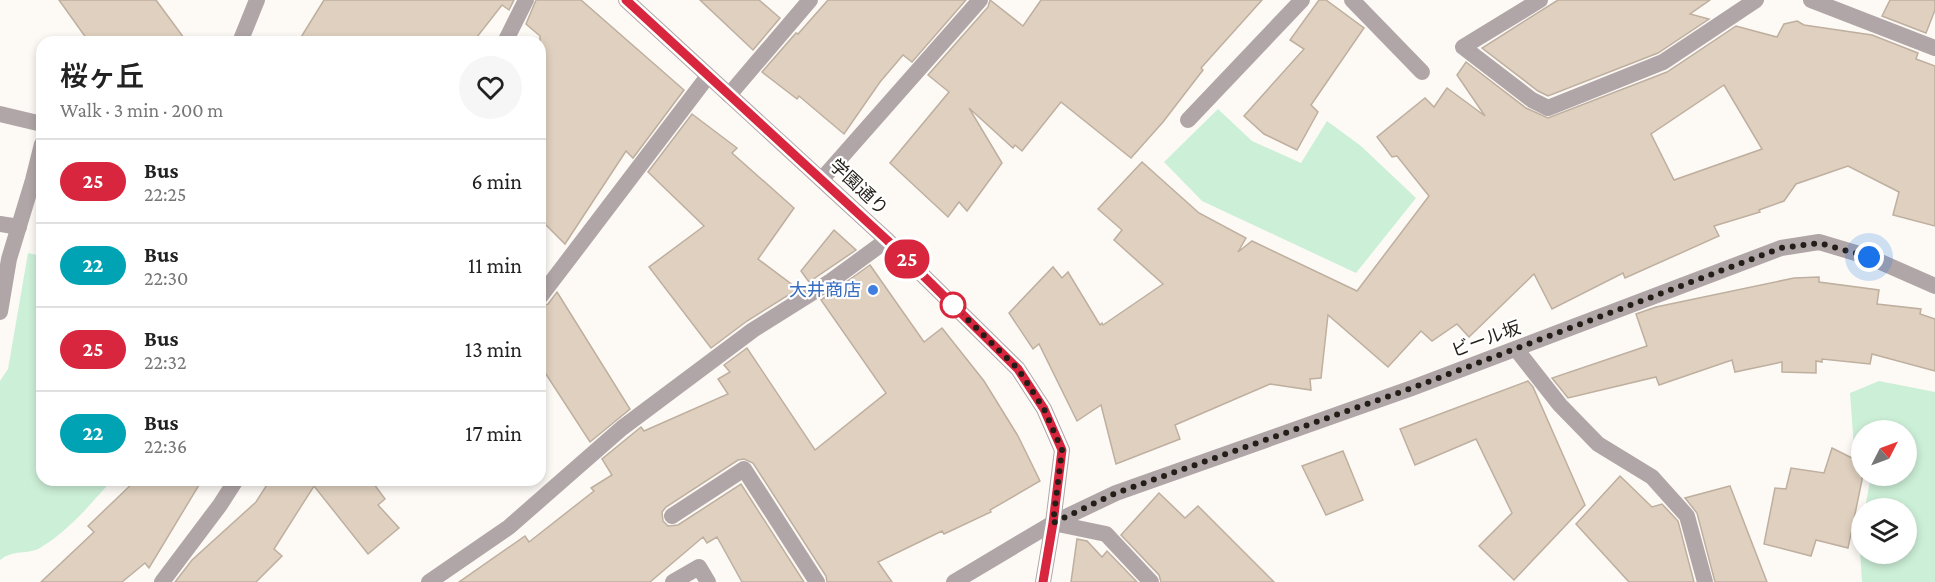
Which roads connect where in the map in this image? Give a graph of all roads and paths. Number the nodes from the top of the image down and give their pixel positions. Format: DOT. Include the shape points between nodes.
graph roads {
  1 [pos="526,0"];
  2 [pos="810,0"];
  3 [pos="980,0"];
  4 [pos="1302,0"];
  5 [pos="1352,0"];
  6 [pos="1540,0"];
  7 [pos="1756,0"];
  8 [pos="1811,0"];
  9 [pos="252,2"];
  10 [pos="632,2"];
  11 [pos="242,36"];
  12 [pos="508,36"];
  13 [pos="1935,48"];
  14 [pos="1422,72"];
  15 [pos="708,76"];
  16 [pos="729,95"];
  17 [pos="0,114"];
  18 [pos="1188,120"];
  19 [pos="36,123"];
  20 [pos="36,168"];
  21 [pos="822,179"];
  22 [pos="0,224"];
  23 [pos="11,235"];
  24 [pos="887,240"];
  25 [pos="1935,286"];
  26 [pos="546,289"];
  27 [pos="0,312"];
  28 [pos="1516,349"];
  29 [pos="232,486"];
  30 [pos="672,516"];
  31 [pos="1053,523"];
  32 [pos="162,582"];
  33 [pos="429,582"];
  34 [pos="673,582"];
  35 [pos="708,582"];
  36 [pos="818,582"];
  37 [pos="954,582"];
  38 [pos="1043,582"];
  39 [pos="1151,582"];
  40 [pos="1705,582"];
  1 -- 12 [label="street"];
  2 -- 16 [label="street"];
  3 -- 21 [label="street"];
  4 -- 18 [label="street"];
  5 -- 14 [label="street"];
  6 -- 7 [label="street" via="1463,47 1548,108 1663,62"];
  8 -- 13 [label="street"];
  9 -- 11 [label="street"];
  10 -- 15 [label="street, 学園通り"];
  15 -- 16 [label="street, 学園通り"];
  15 -- 26 [label="street"];
  16 -- 21 [label="street, 学園通り"];
  17 -- 19 [label="street"];
  20 -- 23 [label="street"];
  21 -- 24 [label="street, 学園通り"];
  22 -- 23 [label="street"];
  23 -- 27 [label="street"];
  24 -- 31 [label="street, 学園通り" via="1018,369 1044,409 1062,450"];
  24 -- 33 [label="street" via="753,330 622,428 509,527"];
  25 -- 28 [label="street, ビール坂" via="1869,257 1819,243 1781,248"];
  28 -- 31 [label="street, ビール坂" via="1116,493"];
  28 -- 40 [label="street" via="1560,405 1598,444 1652,477 1687,516"];
  29 -- 32 [label="street"];
  30 -- 36 [label="street" via="744,469"];
  31 -- 37 [label="street, ビール坂"];
  31 -- 38 [label="street, 学園通り"];
  31 -- 39 [label="street" via="1106,534"];
  34 -- 35 [label="street" via="699,567"];
}
